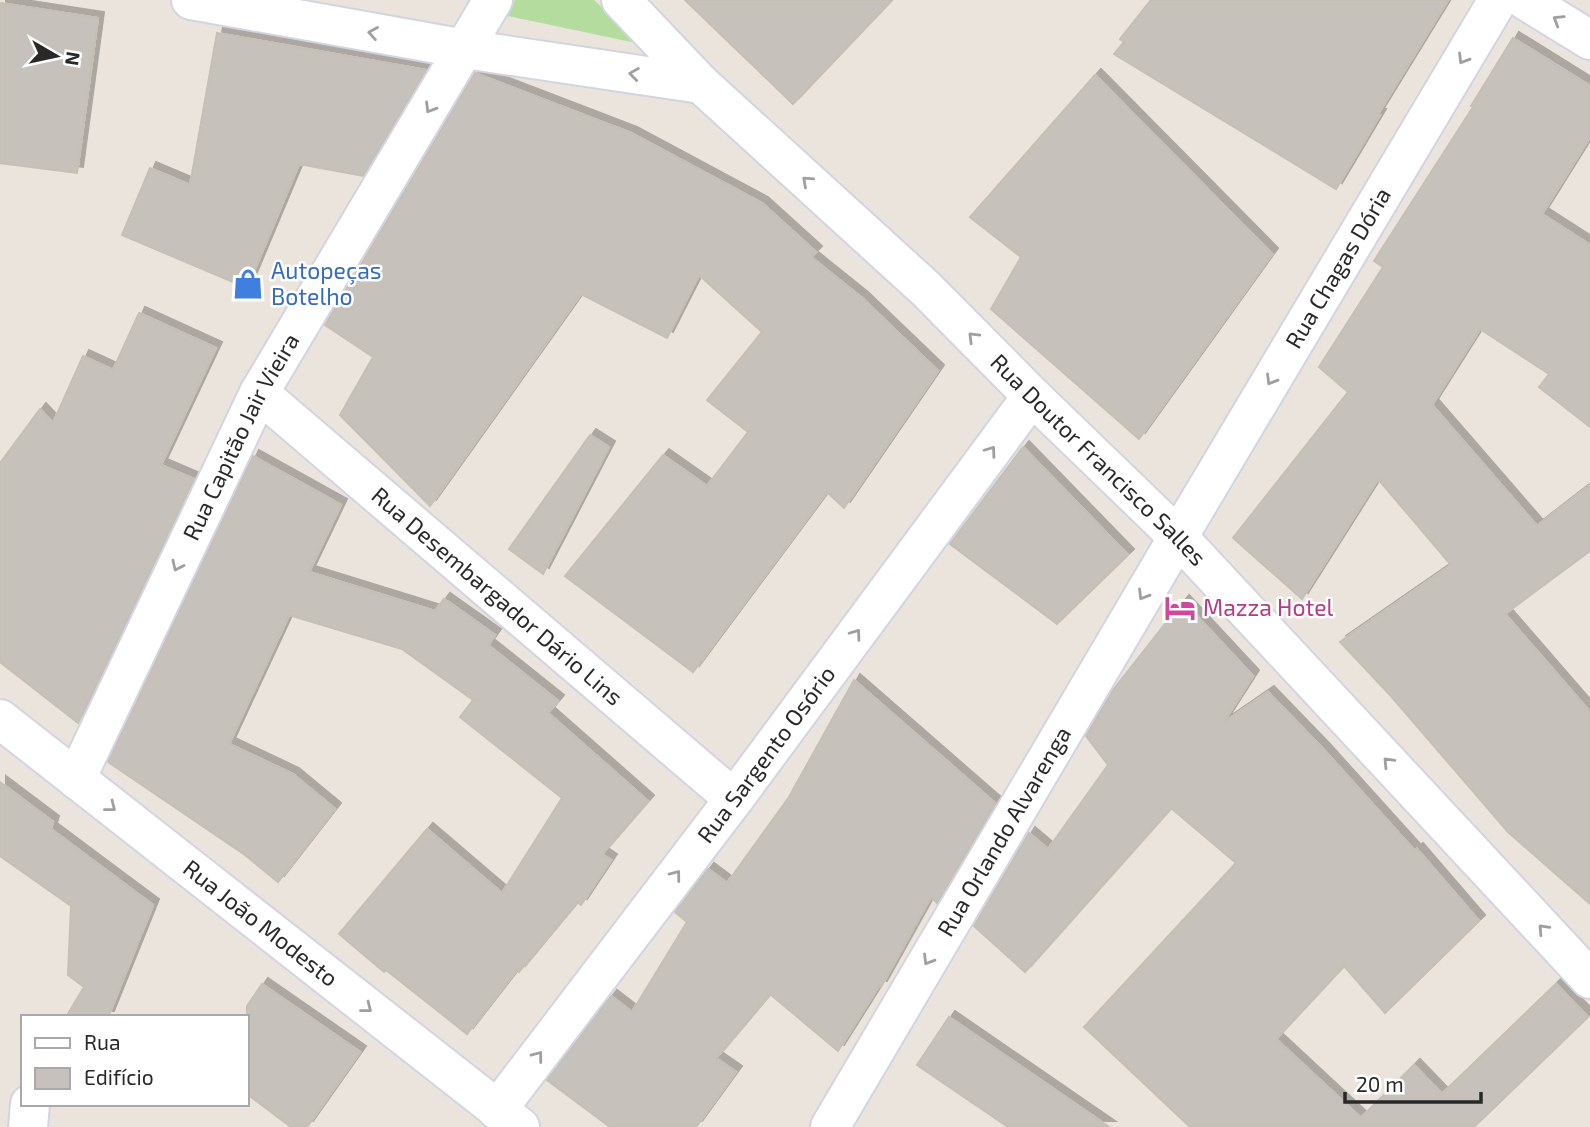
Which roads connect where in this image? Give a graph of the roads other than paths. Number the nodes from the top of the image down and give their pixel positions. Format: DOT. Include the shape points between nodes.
graph roads {
  1 [pos="191,0"];
  2 [pos="493,0"];
  3 [pos="621,0"];
  4 [pos="1498,0"];
  5 [pos="1525,0"];
  6 [pos="1590,40"];
  7 [pos="465,49"];
  8 [pos="701,84"];
  9 [pos="259,393"];
  10 [pos="1031,396"];
  11 [pos="1178,537"];
  12 [pos="0,719"];
  13 [pos="76,779"];
  14 [pos="734,799"];
  15 [pos="1590,979"];
  16 [pos="30,1106"];
  17 [pos="508,1119"];
  18 [pos="28,1127"];
  19 [pos="830,1127"];
  7 -- 1 [label="street, one-way"];
  2 -- 7 [label="street, Rua Capitão Jair Vieira"];
  3 -- 8 [label="street, Rua Doutor Francisco Salles"];
  4 -- 11 [label="street, Rua Chagas Dória, one-way"];
  6 -- 5 [label="street, one-way"];
  8 -- 7 [label="street, one-way"];
  7 -- 9 [label="street, Rua Capitão Jair Vieira, one-way"];
  10 -- 8 [label="street, Rua Doutor Francisco Salles, one-way" via="926,289"];
  9 -- 13 [label="street, Rua Capitão Jair Vieira, one-way"];
  9 -- 14 [label="street, Rua Desembargador Dário Lins"];
  10 -- 11 [label="street, Rua Doutor Francisco Salles"];
  14 -- 10 [label="street, Rua Sargento Osório, one-way"];
  15 -- 11 [label="street, Rua Doutor Francisco Salles, one-way"];
  11 -- 19 [label="street, Rua Orlando Alvarenga, one-way"];
  12 -- 13 [label="street, Rua João Modesto"];
  13 -- 17 [label="street, Rua João Modesto, one-way"];
  17 -- 14 [label="street, Rua Sargento Osório, one-way"];
  16 -- 18 [label="street"];
}
